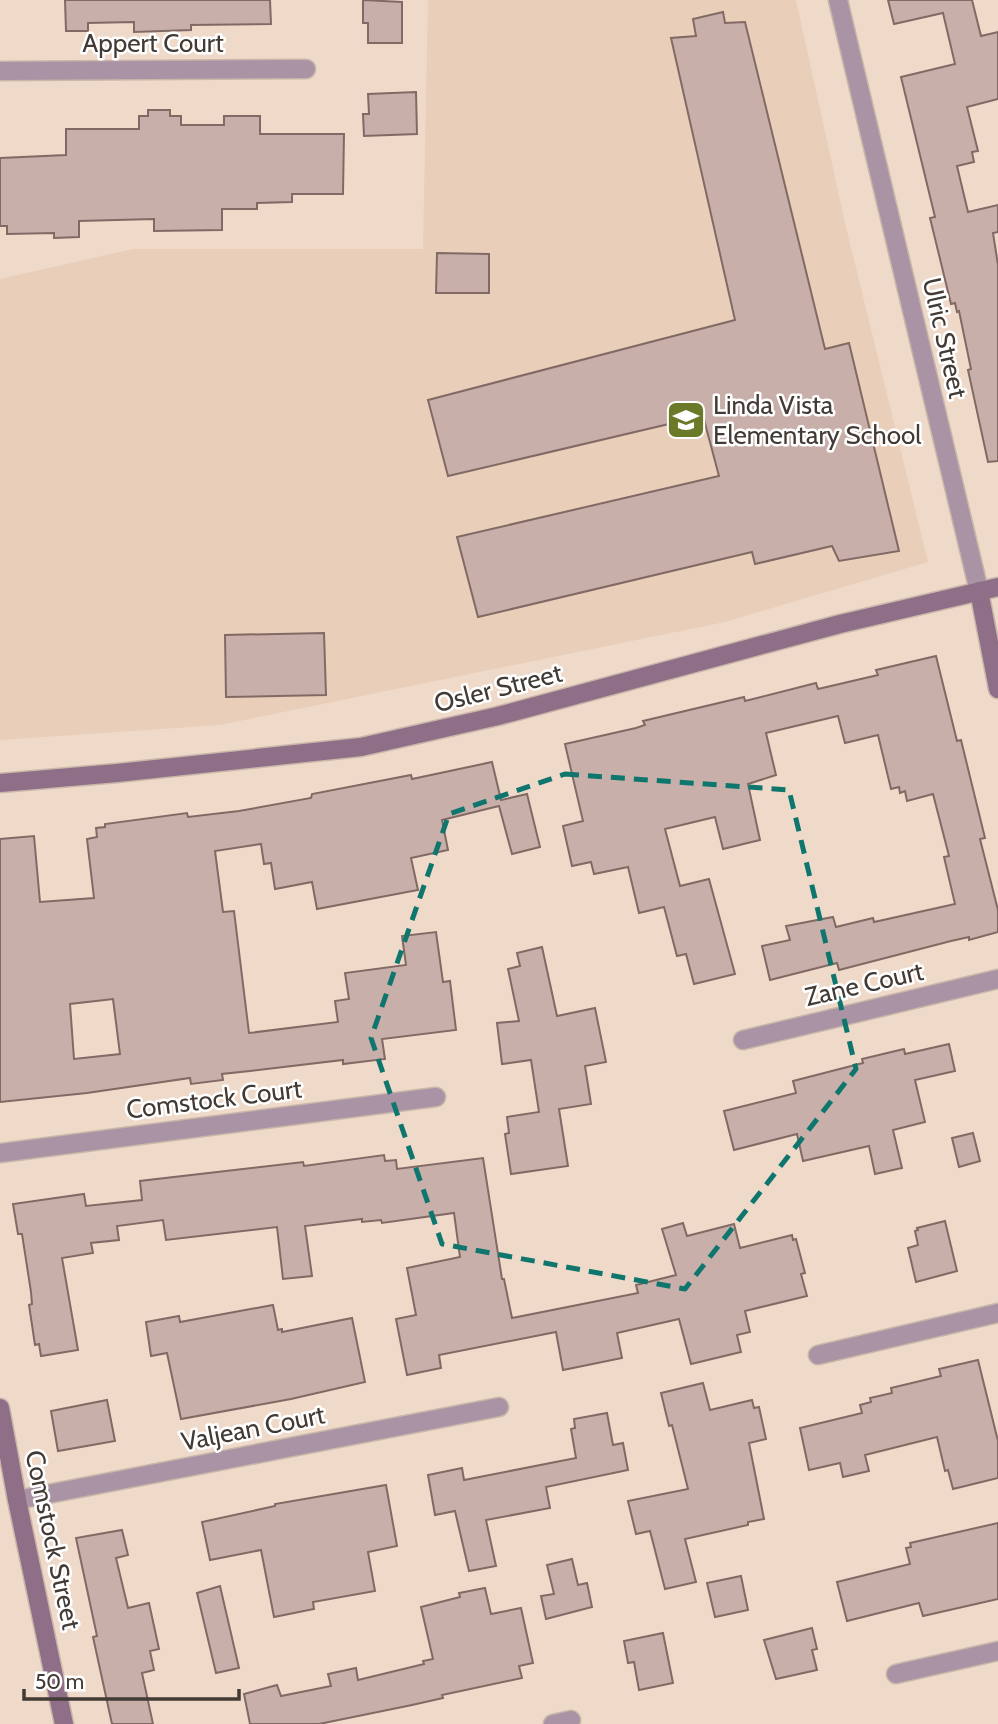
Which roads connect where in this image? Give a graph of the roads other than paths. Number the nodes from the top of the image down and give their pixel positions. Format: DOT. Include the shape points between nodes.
graph roads {
  1 [pos="838,0"];
  2 [pos="306,69"];
  3 [pos="0,71"];
  4 [pos="998,587"];
  5 [pos="979,591"];
  6 [pos="998,689"];
  7 [pos="0,783"];
  8 [pos="998,979"];
  9 [pos="743,1040"];
  10 [pos="436,1097"];
  11 [pos="0,1153"];
  12 [pos="998,1313"];
  13 [pos="818,1355"];
  14 [pos="499,1407"];
  15 [pos="0,1408"];
  16 [pos="17,1500"];
  17 [pos="998,1651"];
  18 [pos="896,1674"];
  19 [pos="64,1724"];
  1 -- 5 [label="street, Ulric Street"];
  2 -- 3 [label="street, Appert Court"];
  4 -- 5 [label="street, Osler Street"];
  5 -- 6 [label="street, Ulric Street"];
  5 -- 7 [label="street, Osler Street" via="361,747"];
  8 -- 9 [label="street, Zane Court"];
  10 -- 11 [label="street, Comstock Court"];
  12 -- 13 [label="street"];
  14 -- 16 [label="street, Valjean Court"];
  15 -- 16 [label="street, Comstock Street"];
  16 -- 19 [label="street, Comstock Street"];
  17 -- 18 [label="street"];
}
